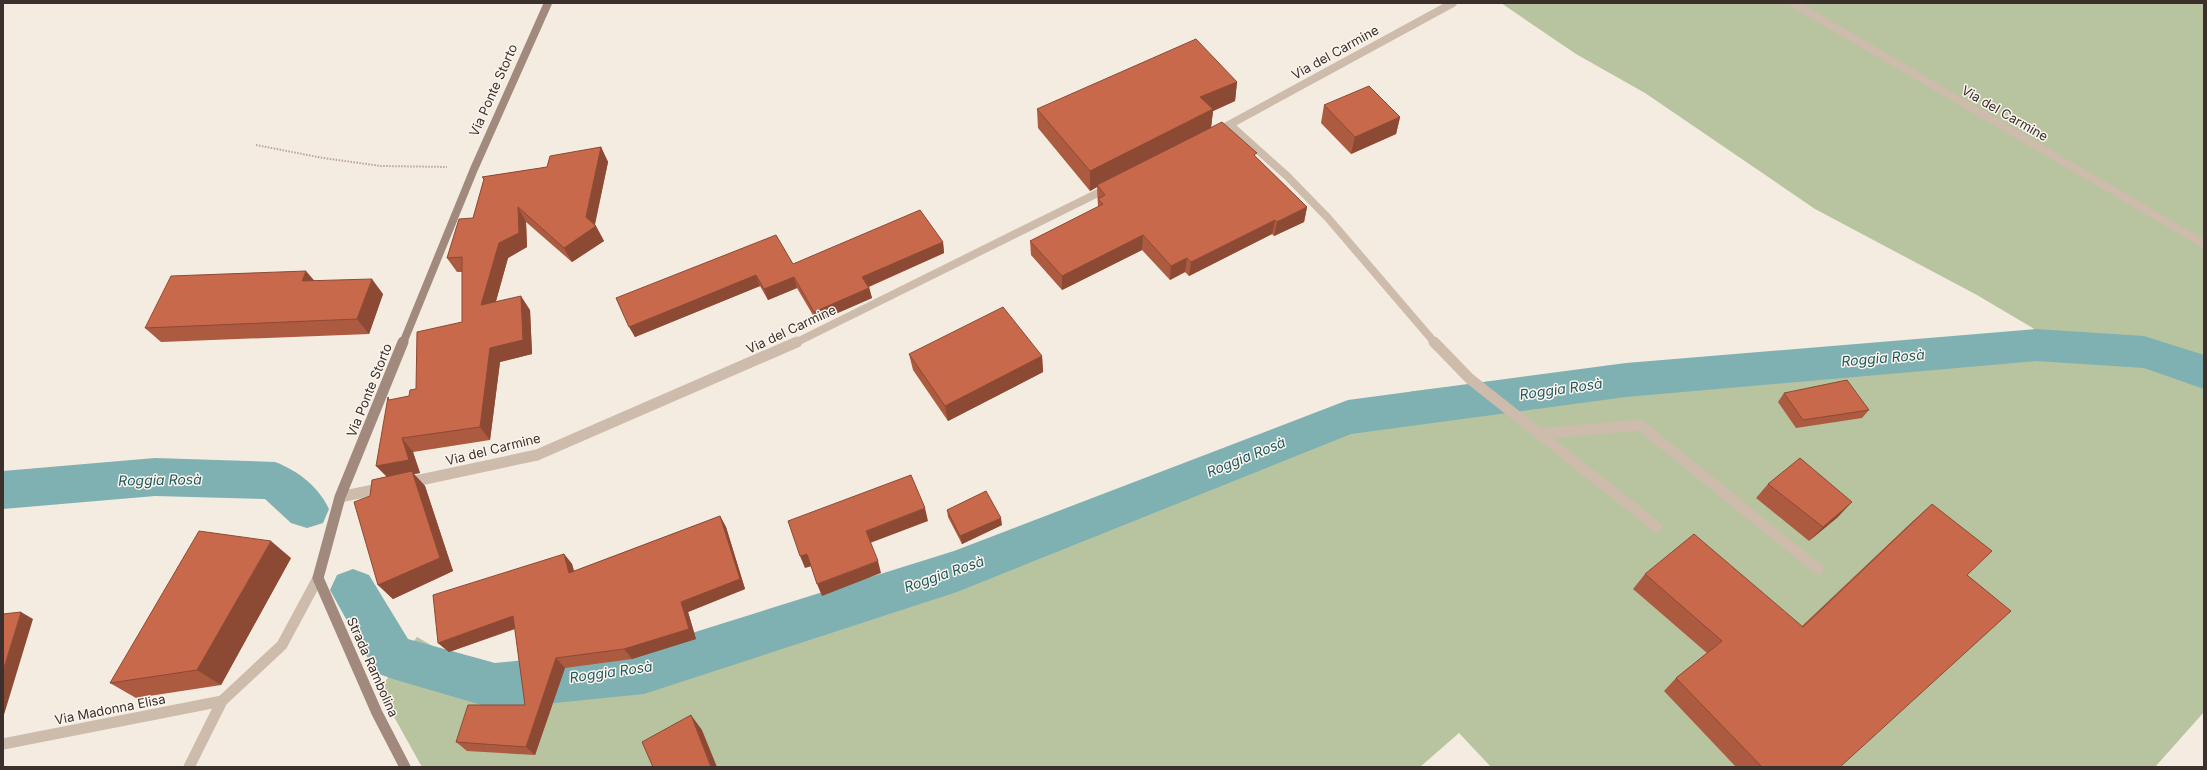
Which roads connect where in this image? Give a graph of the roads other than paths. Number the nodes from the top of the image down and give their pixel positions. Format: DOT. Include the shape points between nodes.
graph roads {
  1 [pos="548,3"];
  2 [pos="1453,3"];
  3 [pos="1793,3"];
  4 [pos="1230,125"];
  5 [pos="1208,136"];
  6 [pos="1116,183"];
  7 [pos="2204,244"];
  8 [pos="1539,434"];
  9 [pos="340,497"];
  10 [pos="1657,527"];
  11 [pos="1818,568"];
  12 [pos="318,578"];
  13 [pos="222,701"];
  14 [pos="3,744"];
  15 [pos="189,767"];
  16 [pos="405,767"];
  1 -- 9 [label="street, Via Ponte Storto" via="474,169"];
  2 -- 4 [label="street, Via del Carmine"];
  3 -- 7 [label="street, Via del Carmine"];
  4 -- 5 [label="street, Via del Carmine"];
  4 -- 8 [label="street" via="1271,160 1339,230 1449,359"];
  6 -- 9 [label="street, Via del Carmine" via="797,342 537,455"];
  8 -- 10 [label="street"];
  8 -- 11 [label="street" via="1640,425"];
  9 -- 12 [label="street, Via Ponte Storto"];
  12 -- 13 [label="street, Via Ponte Storto" via="282,645"];
  12 -- 16 [label="street, Strada Rambolina" via="377,713"];
  13 -- 14 [label="street, Via Madonna Elisa"];
  13 -- 15 [label="street, Via Ponte Storto"];
}
